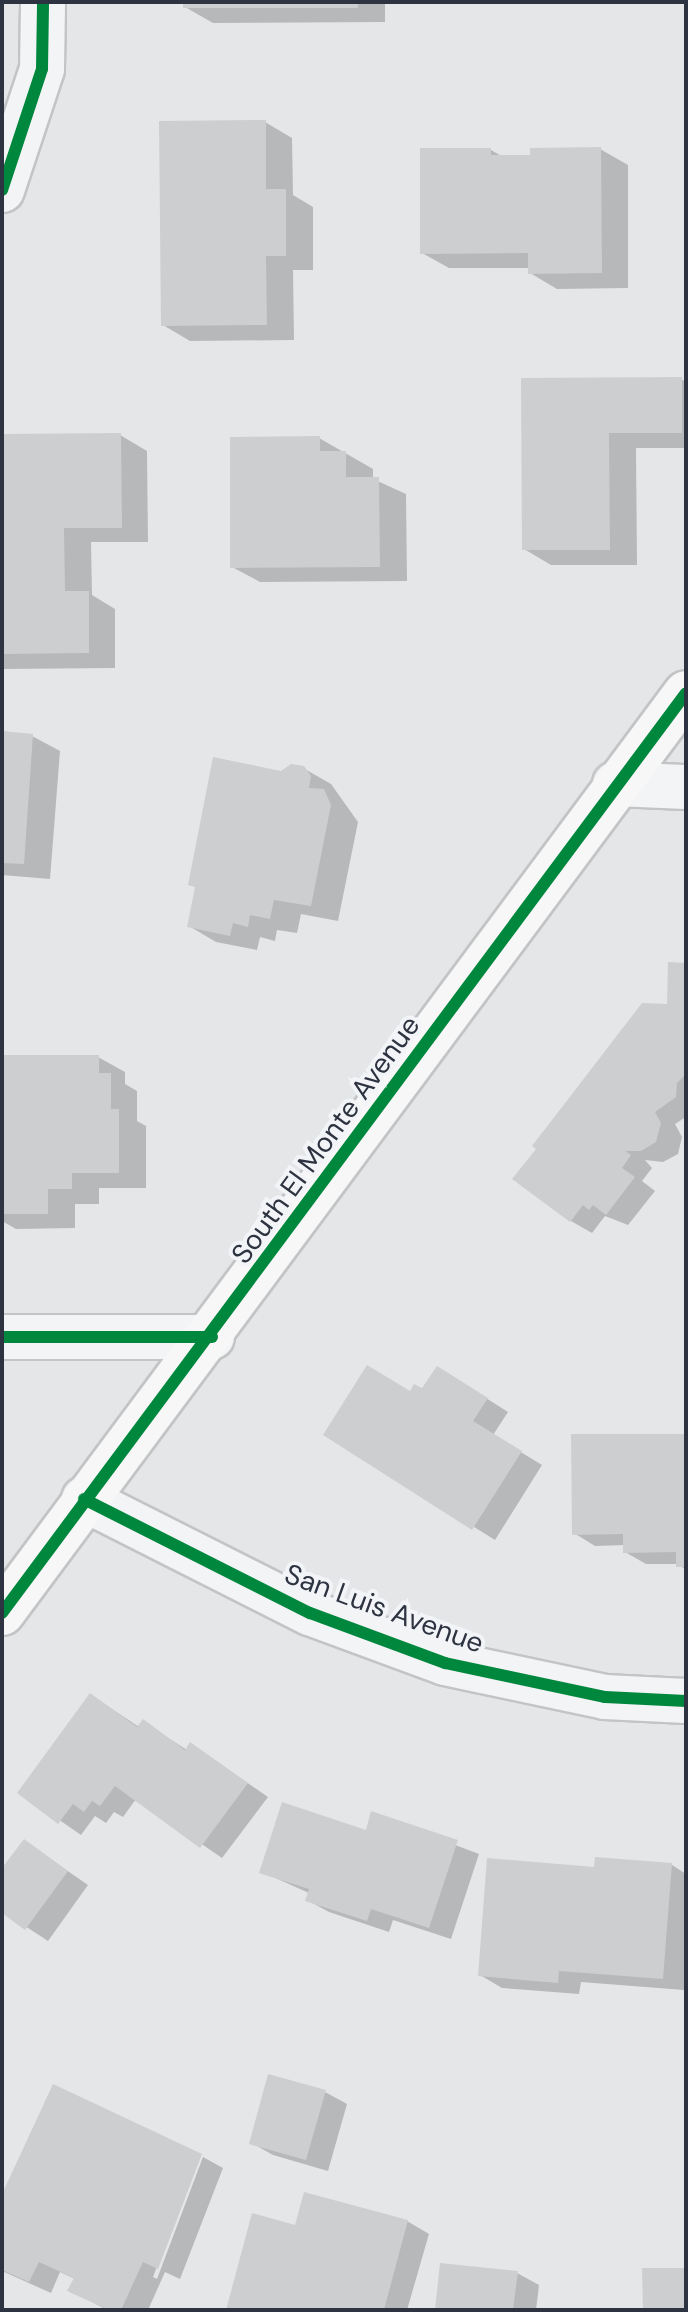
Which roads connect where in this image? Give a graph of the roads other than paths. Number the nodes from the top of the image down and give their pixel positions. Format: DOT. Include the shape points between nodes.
graph roads {
  1 [pos="43,2"];
  2 [pos="2,190"];
  3 [pos="686,693"];
  4 [pos="615,784"];
  5 [pos="686,787"];
  6 [pos="2,1337"];
  7 [pos="212,1337"];
  8 [pos="84,1499"];
  9 [pos="2,1613"];
  10 [pos="686,1701"];
  1 -- 2 [label="street" via="42,69"];
  3 -- 4 [label="main road, South El Monte Avenue"];
  4 -- 5 [label="street"];
  4 -- 7 [label="main road, South El Monte Avenue"];
  6 -- 7 [label="street"];
  7 -- 8 [label="main road, South El Monte Avenue"];
  8 -- 9 [label="main road, South El Monte Avenue"];
  8 -- 10 [label="street, San Luis Avenue" via="310,1613 445,1663 605,1697"];
}
